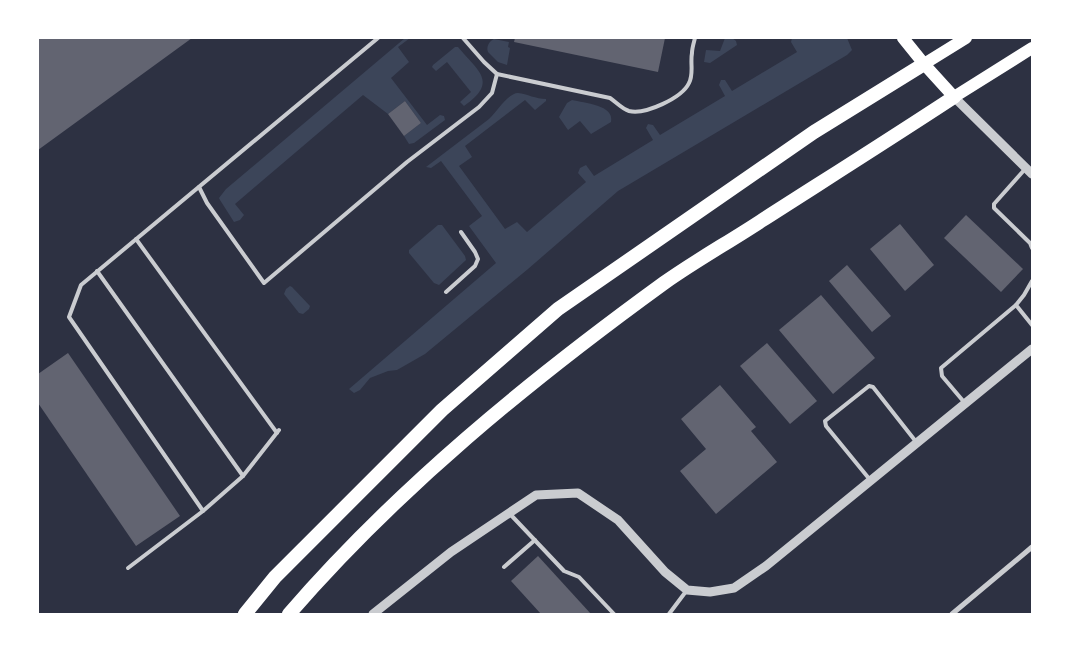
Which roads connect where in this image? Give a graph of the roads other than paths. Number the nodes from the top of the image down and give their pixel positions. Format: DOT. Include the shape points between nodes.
graph roads {
  1 [pos="378,38"];
  2 [pos="464,38"];
  3 [pos="695,38"];
  4 [pos="903,38"];
  5 [pos="966,38"];
  6 [pos="1032,48"];
  7 [pos="924,64"];
  8 [pos="497,74"];
  9 [pos="954,97"];
  10 [pos="1029,171"];
  11 [pos="199,187"];
  12 [pos="461,232"];
  13 [pos="136,239"];
  14 [pos="1032,248"];
  15 [pos="97,271"];
  16 [pos="1032,281"];
  17 [pos="446,292"];
  18 [pos="1016,304"];
  19 [pos="1032,325"];
  20 [pos="1032,349"];
  21 [pos="965,404"];
  22 [pos="918,443"];
  23 [pos="243,476"];
  24 [pos="871,481"];
  25 [pos="203,511"];
  26 [pos="508,512"];
  27 [pos="535,540"];
  28 [pos="1032,547"];
  29 [pos="504,567"];
  30 [pos="128,568"];
  31 [pos="687,590"];
  32 [pos="245,614"];
  33 [pos="288,614"];
  34 [pos="373,614"];
  35 [pos="614,614"];
  36 [pos="669,614"];
  37 [pos="952,614"];
  1 -- 11 [label="lane"];
  2 -- 8 [label="lane"];
  3 -- 8 [label="lane" via="689,84 648,110 629,111 610,98"];
  4 -- 7 [label="main road"];
  5 -- 7 [label="main road"];
  6 -- 9 [label="main road"];
  7 -- 9 [label="main road"];
  7 -- 32 [label="highway" via="814,132 558,309 442,410 275,577"];
  8 -- 11 [label="lane" via="492,93 479,107 407,162 264,283 206,204"];
  9 -- 10 [label="street"];
  9 -- 33 [label="highway" via="666,282 583,344 457,446 374,524"];
  10 -- 14 [label="lane" via="994,204 994,208"];
  11 -- 13 [label="lane"];
  12 -- 17 [label="lane" via="478,259 475,266"];
  13 -- 15 [label="lane"];
  13 -- 23 [label="lane" via="278,432"];
  15 -- 23 [label="lane"];
  15 -- 25 [label="lane" via="81,285 69,317"];
  16 -- 18 [label="lane"];
  18 -- 19 [label="lane"];
  18 -- 21 [label="lane" via="942,368 942,376"];
  20 -- 21 [label="street"];
  21 -- 22 [label="street"];
  22 -- 24 [label="street"];
  22 -- 24 [label="lane" via="869,386 825,421"];
  23 -- 25 [label="lane"];
  24 -- 31 [label="street" via="734,588 710,592"];
  25 -- 30 [label="lane"];
  26 -- 27 [label="lane"];
  26 -- 31 [label="street" via="536,495 578,493 618,520 665,572"];
  26 -- 34 [label="street" via="450,552"];
  27 -- 29 [label="lane"];
  27 -- 35 [label="lane" via="564,571 579,577"];
  28 -- 37 [label="street"];
  31 -- 36 [label="lane"];
}
